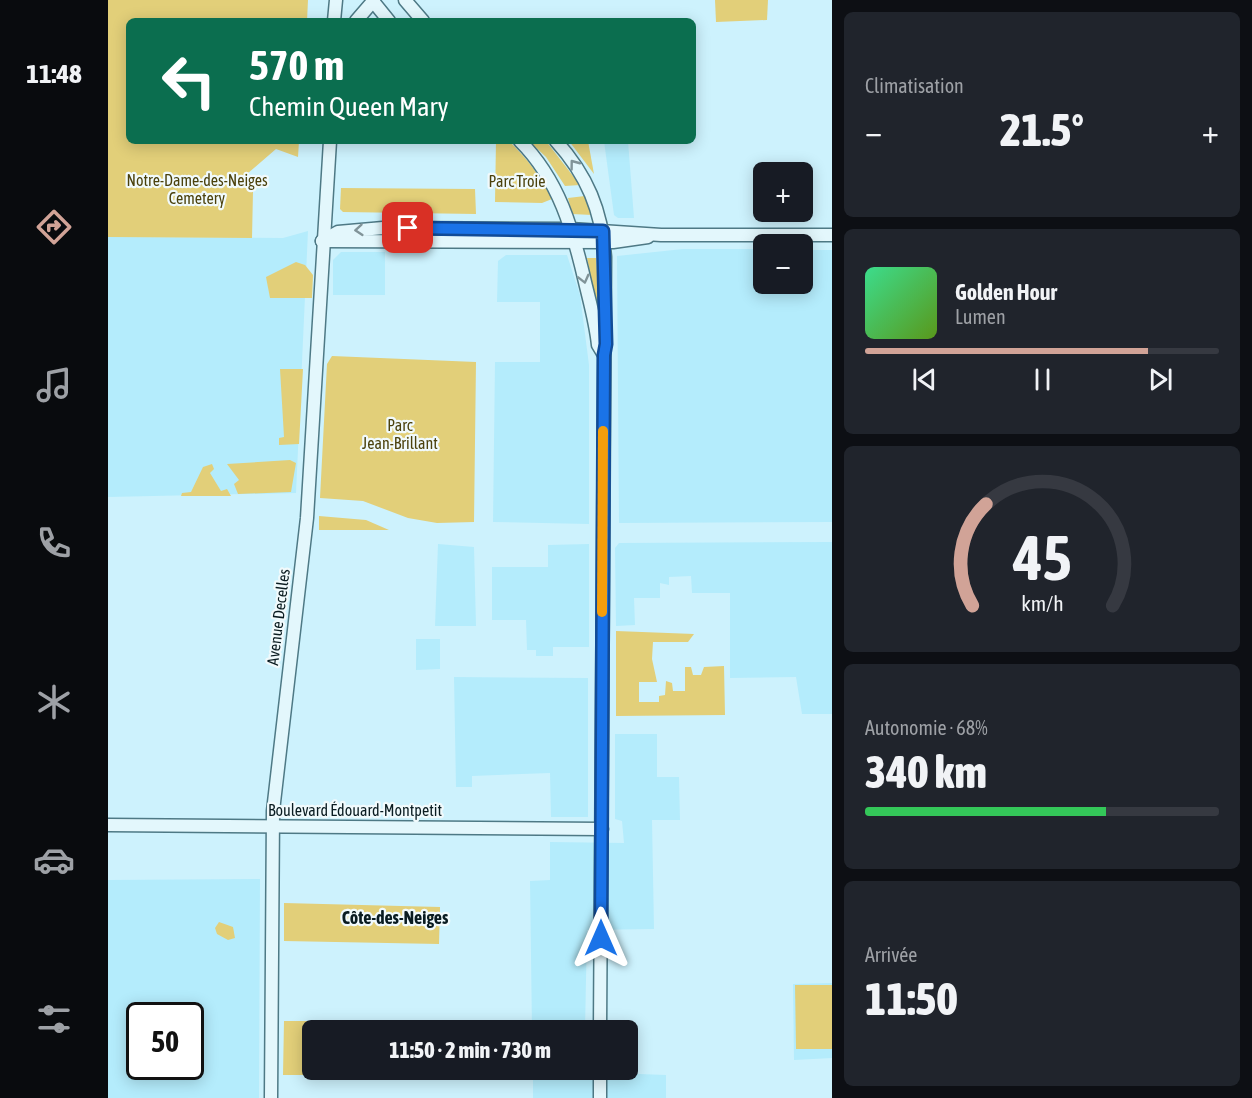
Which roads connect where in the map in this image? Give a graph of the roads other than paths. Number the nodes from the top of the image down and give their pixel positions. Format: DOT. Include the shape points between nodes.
graph roads {
  1 [pos="336,0"];
  2 [pos="373,0"];
  3 [pos="405,0"];
  4 [pos="334,18"];
  5 [pos="358,18"];
  6 [pos="387,18"];
  7 [pos="420,18"];
  8 [pos="330,144"];
  9 [pos="522,144"];
  10 [pos="558,144"];
  11 [pos="571,229"];
  12 [pos="832,235"];
  13 [pos="604,236"];
  14 [pos="322,241"];
  15 [pos="575,242"];
  16 [pos="604,355"];
  17 [pos="108,825"];
  18 [pos="273,826"];
  19 [pos="602,829"];
  20 [pos="600,1020"];
  21 [pos="600,1080"];
  22 [pos="271,1098"];
  23 [pos="600,1098"];
  1 -- 4 [label="street"];
  2 -- 5 [label="street"];
  2 -- 6 [label="street"];
  3 -- 7 [label="street"];
  8 -- 14 [label="street, Avenue Decelles"];
  9 -- 11 [label="street" via="548,176"];
  13 -- 10 [label="street, one-way" via="588,184"];
  11 -- 13 [label="street"];
  11 -- 14 [label="street, one-way" via="383,228 338,232"];
  11 -- 15 [label="street"];
  12 -- 13 [label="street"];
  13 -- 15 [label="street"];
  13 -- 16 [label="street"];
  14 -- 15 [label="street"];
  14 -- 18 [label="street, Avenue Decelles" via="306,528"];
  15 -- 16 [label="street, one-way" via="598,345"];
  16 -- 19 [label="street"];
  17 -- 18 [label="street, Boulevard Édouard-Montpetit"];
  18 -- 19 [label="street, Boulevard Édouard-Montpetit"];
  18 -- 22 [label="street, Avenue Decelles"];
  19 -- 20 [label="street"];
  21 -- 23 [label="street"];
}
